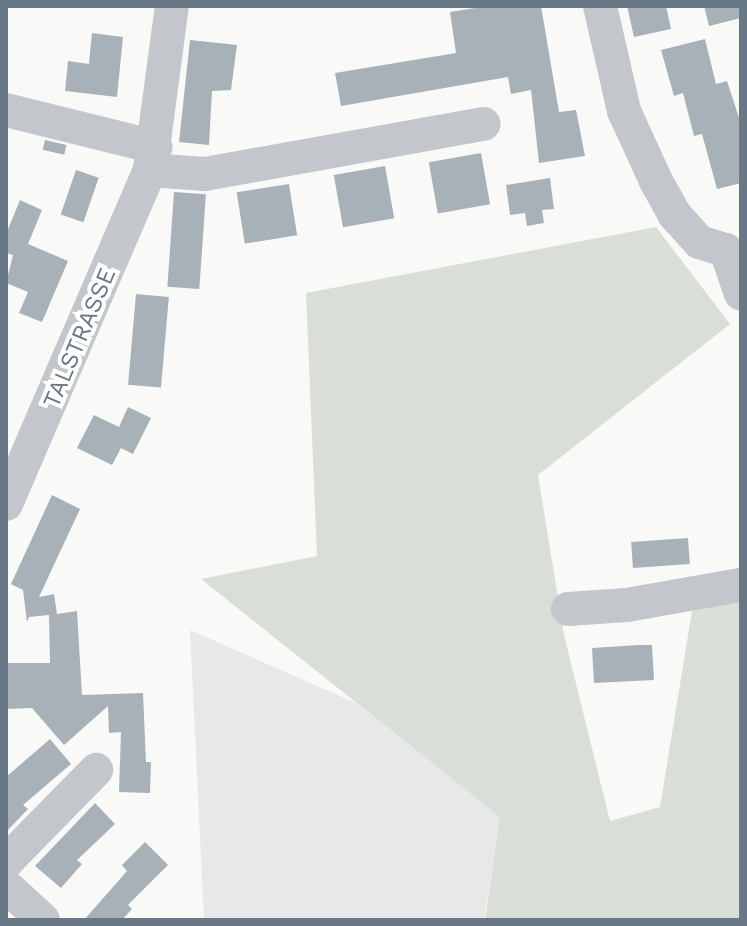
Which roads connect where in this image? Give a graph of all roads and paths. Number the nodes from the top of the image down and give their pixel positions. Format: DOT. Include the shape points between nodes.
graph roads {
  1 [pos="172,6"];
  2 [pos="600,6"];
  3 [pos="6,110"];
  4 [pos="484,124"];
  5 [pos="152,158"];
  6 [pos="734,245"];
  7 [pos="741,294"];
  8 [pos="6,504"];
  9 [pos="741,585"];
  10 [pos="568,609"];
  11 [pos="96,770"];
  12 [pos="6,862"];
  13 [pos="6,886"];
  14 [pos="43,920"];
  1 -- 5 [label="street, TALSTRASSE"];
  2 -- 6 [label="street" via="624,111 674,214 699,242"];
  3 -- 5 [label="street"];
  4 -- 5 [label="street" via="205,174"];
  5 -- 8 [label="street, TALSTRASSE"];
  6 -- 7 [label="street"];
  9 -- 10 [label="street" via="627,605"];
  11 -- 12 [label="street"];
  13 -- 14 [label="street"];
}
